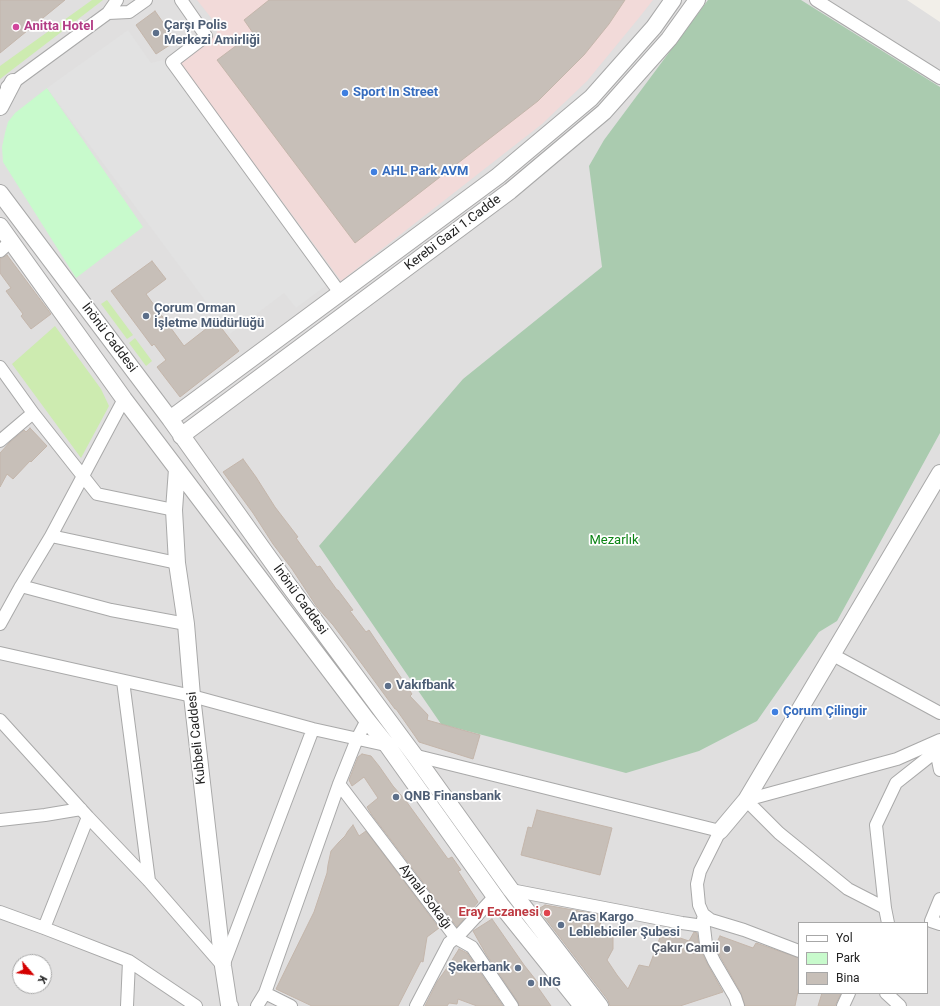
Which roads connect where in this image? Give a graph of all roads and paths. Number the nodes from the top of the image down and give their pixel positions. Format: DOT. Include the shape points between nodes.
graph roads {
  1 [pos="117,0"];
  2 [pos="146,0"];
  3 [pos="181,0"];
  4 [pos="673,0"];
  5 [pos="697,0"];
  6 [pos="816,0"];
  7 [pos="108,13"];
  8 [pos="940,78"];
  9 [pos="13,82"];
  10 [pos="0,92"];
  11 [pos="0,107"];
  12 [pos="0,193"];
  13 [pos="0,226"];
  14 [pos="6,246"];
  15 [pos="340,293"];
  16 [pos="351,309"];
  17 [pos="0,367"];
  18 [pos="124,400"];
  19 [pos="33,413"];
  20 [pos="170,419"];
  21 [pos="181,436"];
  22 [pos="0,441"];
  23 [pos="177,469"];
  24 [pos="940,473"];
  25 [pos="82,476"];
  26 [pos="174,510"];
  27 [pos="51,536"];
  28 [pos="176,563"];
  29 [pos="21,586"];
  30 [pos="0,624"];
  31 [pos="186,624"];
  32 [pos="0,653"];
  33 [pos="833,654"];
  34 [pos="124,681"];
  35 [pos="192,696"];
  36 [pos="940,713"];
  37 [pos="0,720"];
  38 [pos="367,720"];
  39 [pos="313,729"];
  40 [pos="357,738"];
  41 [pos="387,745"];
  42 [pos="940,745"];
  43 [pos="415,756"];
  44 [pos="940,770"];
  45 [pos="339,784"];
  46 [pos="746,800"];
  47 [pos="84,813"];
  48 [pos="0,820"];
  49 [pos="720,831"];
  50 [pos="149,881"];
  51 [pos="511,890"];
  52 [pos="495,896"];
  53 [pos="940,898"];
  54 [pos="885,908"];
  55 [pos="0,912"];
  56 [pos="703,914"];
  57 [pos="888,922"];
  58 [pos="940,924"];
  59 [pos="703,926"];
  60 [pos="44,928"];
  61 [pos="456,938"];
  62 [pos="798,951"];
  63 [pos="129,961"];
  64 [pos="223,966"];
  65 [pos="265,993"];
  66 [pos="848,994"];
  67 [pos="887,994"];
  68 [pos="127,1006"];
  69 [pos="196,1006"];
  70 [pos="230,1006"];
  71 [pos="258,1006"];
  72 [pos="291,1006"];
  73 [pos="416,1006"];
  74 [pos="512,1006"];
  75 [pos="582,1006"];
  76 [pos="600,1006"];
  77 [pos="738,1006"];
  78 [pos="842,1006"];
  79 [pos="900,1006"];
  1 -- 7 [label="street"];
  2 -- 7 [label="street" via="129,12"];
  3 -- 15 [label="street" via="206,36 172,62"];
  4 -- 15 [label="street, Kerebi Gazi 1.Cadde" via="654,27 590,98 498,176"];
  5 -- 16 [label="street, Kerebi Gazi 1.Cadde" via="669,39 604,112 510,191"];
  6 -- 8 [label="street"];
  7 -- 9 [label="street"];
  9 -- 10 [label="street"];
  9 -- 11 [label="street"];
  12 -- 20 [label="street, İnönü Caddesi"];
  13 -- 14 [label="street, İnönü Caddesi"];
  14 -- 18 [label="street, İnönü Caddesi"];
  15 -- 16 [label="street"];
  15 -- 20 [label="street, Kerebi Gazi 1.Cadde"];
  16 -- 21 [label="street, Kerebi Gazi 1.Cadde"];
  17 -- 19 [label="street"];
  18 -- 23 [label="street, İnönü Caddesi"];
  18 -- 25 [label="street"];
  19 -- 22 [label="street"];
  19 -- 25 [label="street"];
  20 -- 21 [label="street, İnönü Caddesi"];
  21 -- 43 [label="street, İnönü Caddesi"];
  23 -- 26 [label="street, Kubbeli Caddesi"];
  23 -- 38 [label="street, İnönü Caddesi"];
  24 -- 33 [label="street"];
  25 -- 26 [label="street" via="97,494"];
  25 -- 27 [label="street"];
  26 -- 28 [label="street, Kubbeli Caddesi"];
  27 -- 28 [label="street"];
  27 -- 29 [label="street"];
  28 -- 31 [label="street, Kubbeli Caddesi"];
  29 -- 30 [label="street"];
  29 -- 31 [label="street" via="111,610"];
  31 -- 35 [label="street, Kubbeli Caddesi"];
  32 -- 34 [label="street"];
  33 -- 36 [label="street"];
  33 -- 46 [label="street"];
  34 -- 35 [label="street"];
  34 -- 50 [label="street"];
  35 -- 39 [label="street"];
  35 -- 64 [label="street, Kubbeli Caddesi"];
  37 -- 47 [label="street"];
  38 -- 40 [label="street"];
  38 -- 41 [label="street, İnönü Caddesi"];
  39 -- 40 [label="street"];
  39 -- 64 [label="street"];
  40 -- 41 [label="street"];
  40 -- 45 [label="street"];
  41 -- 43 [label="street"];
  41 -- 52 [label="street, İnönü Caddesi"];
  42 -- 44 [label="street"];
  42 -- 46 [label="street"];
  42 -- 54 [label="street" via="896,783 876,825"];
  43 -- 49 [label="street"];
  43 -- 51 [label="street, İnönü Caddesi"];
  45 -- 61 [label="street, Aynalı Sokağı"];
  45 -- 65 [label="street"];
  46 -- 49 [label="street"];
  46 -- 54 [label="street" via="779,833 848,889"];
  47 -- 48 [label="street"];
  47 -- 50 [label="street"];
  47 -- 60 [label="street"];
  49 -- 56 [label="street" via="700,871 697,884"];
  50 -- 64 [label="street"];
  51 -- 59 [label="street"];
  51 -- 76 [label="street, İnönü Caddesi"];
  52 -- 61 [label="street"];
  52 -- 75 [label="street, İnönü Caddesi"];
  53 -- 58 [label="street" via="931,921"];
  54 -- 57 [label="street"];
  55 -- 60 [label="street"];
  56 -- 59 [label="street"];
  56 -- 62 [label="street" via="711,920"];
  59 -- 77 [label="street" via="706,944"];
  60 -- 63 [label="street"];
  61 -- 73 [label="street" via="449,943"];
  61 -- 74 [label="street, Aynalı Sokağı" via="472,947"];
  63 -- 68 [label="street"];
  63 -- 69 [label="street"];
  64 -- 70 [label="street, Kubbeli Caddesi"];
  65 -- 71 [label="street"];
  65 -- 72 [label="street"];
  66 -- 78 [label="street"];
  67 -- 79 [label="street"];
}
